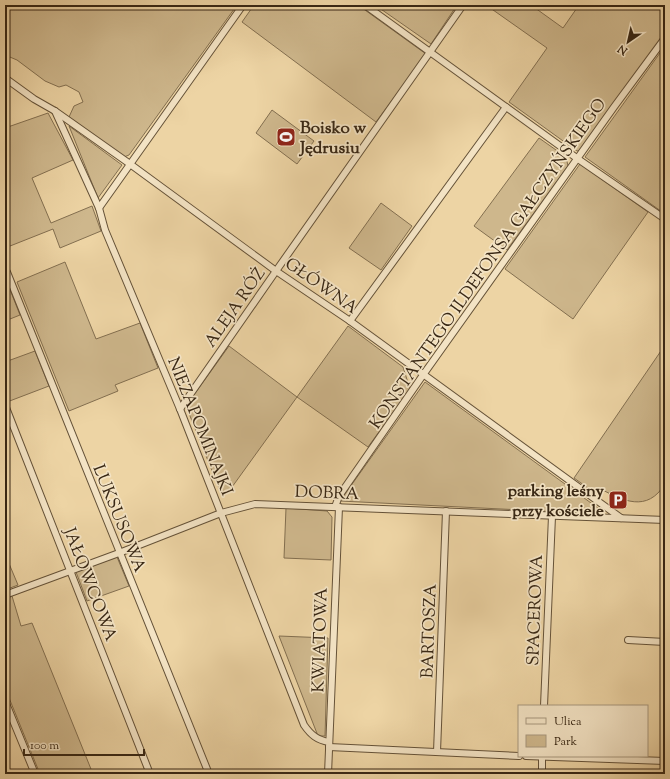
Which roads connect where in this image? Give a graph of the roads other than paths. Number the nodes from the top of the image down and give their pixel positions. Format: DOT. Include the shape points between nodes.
graph roads {
  1 [pos="243,5"];
  2 [pos="365,5"];
  3 [pos="463,5"];
  4 [pos="665,38"];
  5 [pos="430,52"];
  6 [pos="5,78"];
  7 [pos="506,107"];
  8 [pos="55,111"];
  9 [pos="578,159"];
  10 [pos="130,164"];
  11 [pos="99,208"];
  12 [pos="665,219"];
  13 [pos="276,270"];
  14 [pos="7,272"];
  15 [pos="350,321"];
  16 [pos="423,375"];
  17 [pos="5,405"];
  18 [pos="180,409"];
  19 [pos="337,507"];
  20 [pos="446,511"];
  21 [pos="221,512"];
  22 [pos="552,516"];
  23 [pos="621,518"];
  24 [pos="665,520"];
  25 [pos="119,553"];
  26 [pos="71,570"];
  27 [pos="5,595"];
  28 [pos="628,640"];
  29 [pos="665,642"];
  30 [pos="5,700"];
  31 [pos="544,705"];
  32 [pos="329,745"];
  33 [pos="437,752"];
  34 [pos="518,756"];
  35 [pos="542,757"];
  36 [pos="567,757"];
  37 [pos="665,761"];
  38 [pos="35,774"];
  39 [pos="150,774"];
  40 [pos="209,774"];
  41 [pos="328,774"];
  42 [pos="542,774"];
  1 -- 10 [label="street"];
  2 -- 5 [label="street"];
  3 -- 5 [label="street, ALEJA RÓŻ"];
  4 -- 9 [label="street, KONSTANTEGO ILDEFONSA GAŁCZYŃSKIEGO"];
  5 -- 7 [label="street"];
  5 -- 13 [label="street, ALEJA RÓŻ"];
  6 -- 8 [label="street, GŁÓWNA"];
  7 -- 9 [label="street"];
  7 -- 15 [label="street"];
  8 -- 10 [label="street, GŁÓWNA"];
  8 -- 11 [label="street, NIEZAPOMINAJKI"];
  9 -- 12 [label="street"];
  9 -- 16 [label="street, KONSTANTEGO ILDEFONSA GAŁCZYŃSKIEGO"];
  10 -- 11 [label="street"];
  10 -- 13 [label="street, GŁÓWNA"];
  11 -- 18 [label="street, NIEZAPOMINAJKI" via="105,230"];
  13 -- 15 [label="street, GŁÓWNA"];
  13 -- 18 [label="street, ALEJA RÓŻ"];
  14 -- 25 [label="street, LUKSUSOWA"];
  15 -- 16 [label="street, GŁÓWNA"];
  16 -- 19 [label="street, KONSTANTEGO ILDEFONSA GAŁCZYŃSKIEGO" via="339,496"];
  16 -- 23 [label="street, GŁÓWNA"];
  17 -- 26 [label="street, JAŁOWCOWA"];
  18 -- 21 [label="street, NIEZAPOMINAJKI"];
  19 -- 20 [label="street, DOBRA"];
  19 -- 21 [label="street, DOBRA" via="256,504"];
  19 -- 32 [label="street, KWIATOWA"];
  20 -- 22 [label="street, DOBRA"];
  20 -- 33 [label="street, BARTOSZA"];
  21 -- 25 [label="street, DOBRA"];
  21 -- 32 [label="street, NIEZAPOMINAJKI" via="304,725 311,735"];
  22 -- 23 [label="street, DOBRA"];
  22 -- 31 [label="street, SPACEROWA"];
  23 -- 24 [label="street, DOBRA"];
  25 -- 26 [label="street, DOBRA"];
  25 -- 40 [label="street, LUKSUSOWA"];
  26 -- 27 [label="street, DOBRA"];
  26 -- 39 [label="street, JAŁOWCOWA"];
  28 -- 29 [label="street"];
  30 -- 38 [label="street"];
  32 -- 33 [label="street, NIEZAPOMINAJKI"];
  32 -- 41 [label="street, KWIATOWA"];
  33 -- 34 [label="street, NIEZAPOMINAJKI"];
  35 -- 42 [label="street"];
  36 -- 37 [label="street"];
}
